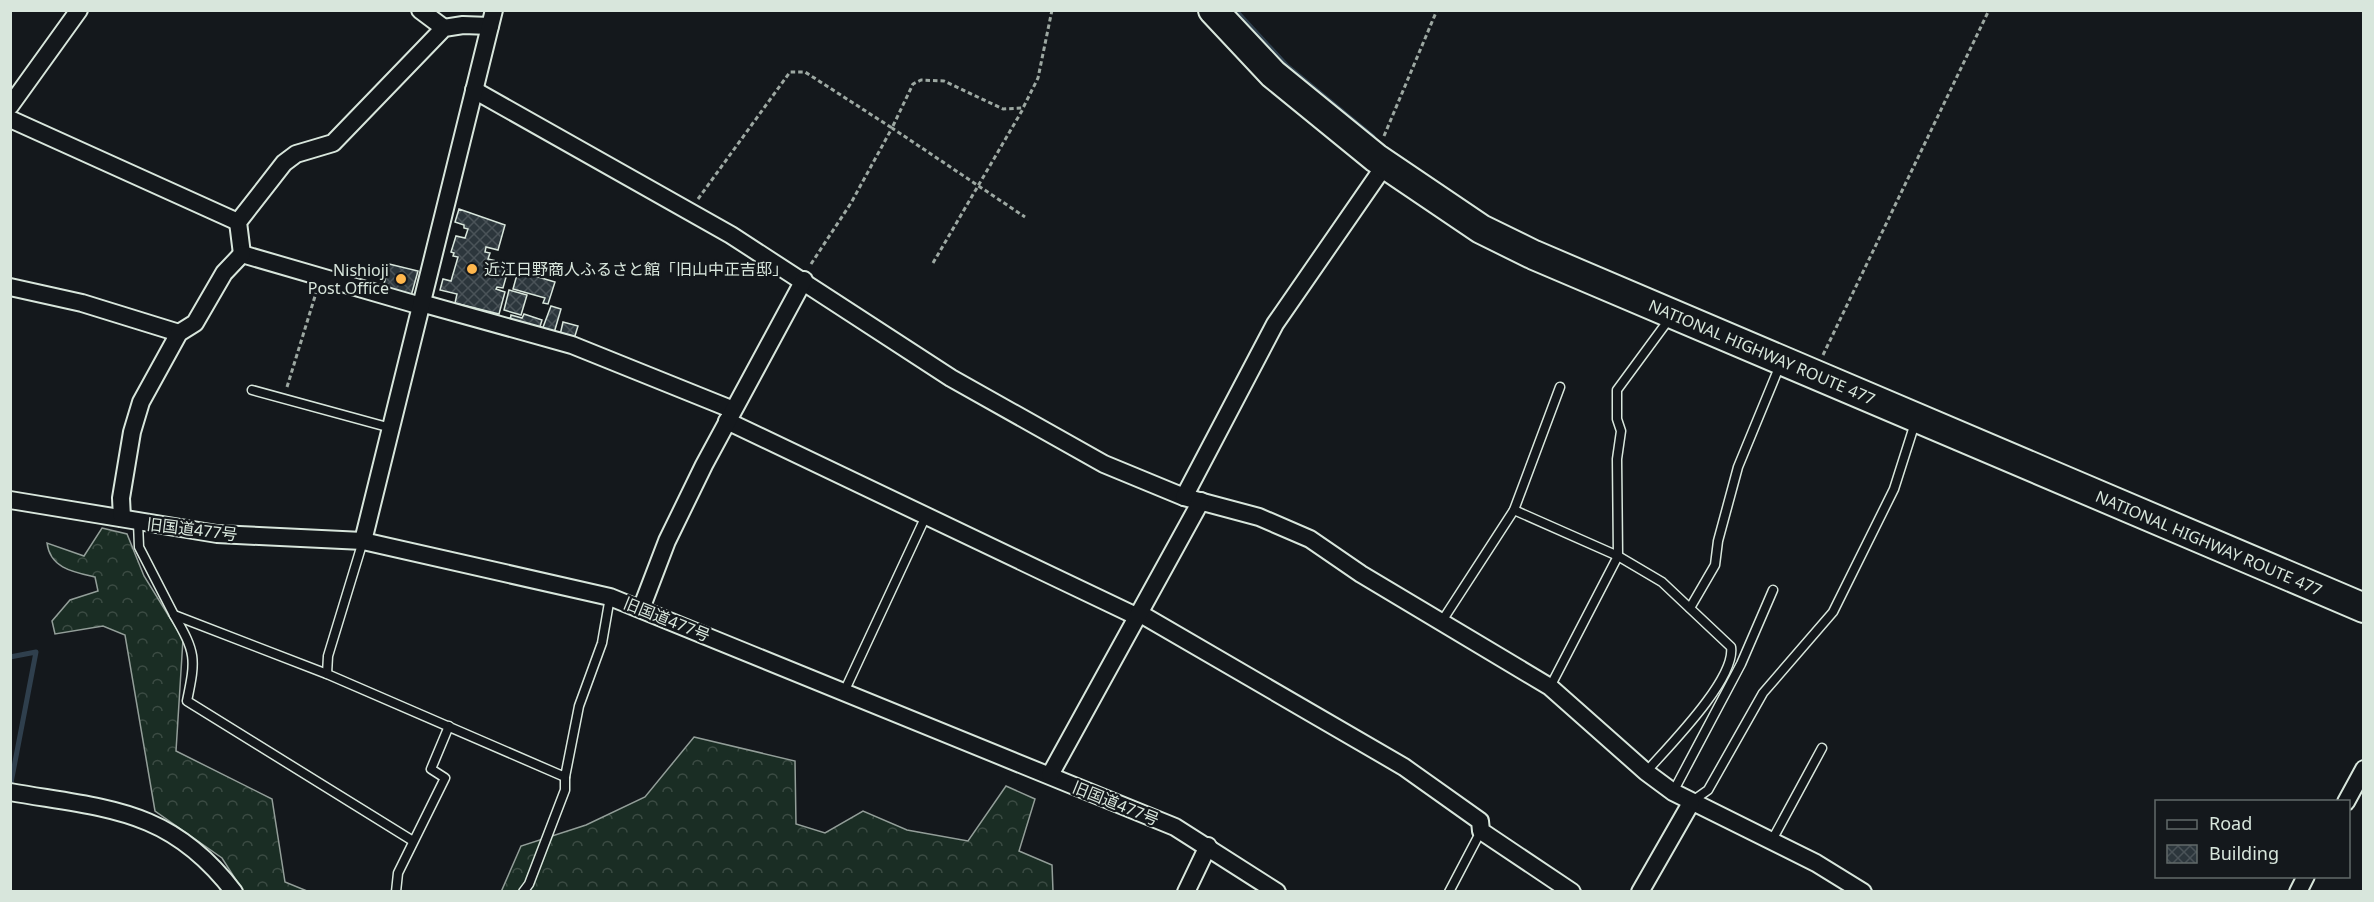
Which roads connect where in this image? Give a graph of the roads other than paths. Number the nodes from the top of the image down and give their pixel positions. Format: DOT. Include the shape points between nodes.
graph roads {
  1 [pos="60,10"];
  2 [pos="79,10"];
  3 [pos="420,10"];
  4 [pos="1213,10"];
  5 [pos="492,18"];
  6 [pos="444,28"];
  7 [pos="64,31"];
  8 [pos="474,90"];
  9 [pos="10,106"];
  10 [pos="10,119"];
  11 [pos="1380,161"];
  12 [pos="238,222"];
  13 [pos="242,254"];
  14 [pos="803,280"];
  15 [pos="10,287"];
  16 [pos="421,304"];
  17 [pos="1674,314"];
  18 [pos="179,333"];
  19 [pos="1782,359"];
  20 [pos="1560,387"];
  21 [pos="252,390"];
  22 [pos="1917,418"];
  23 [pos="728,419"];
  24 [pos="391,428"];
  25 [pos="1184,497"];
  26 [pos="10,500"];
  27 [pos="1201,501"];
  28 [pos="1514,510"];
  29 [pos="925,518"];
  30 [pos="130,520"];
  31 [pos="363,541"];
  32 [pos="1618,556"];
  33 [pos="1773,590"];
  34 [pos="610,597"];
  35 [pos="1690,608"];
  36 [pos="2364,608"];
  37 [pos="641,609"];
  38 [pos="174,615"];
  39 [pos="1137,615"];
  40 [pos="1442,621"];
  41 [pos="327,674"];
  42 [pos="1550,687"];
  43 [pos="844,692"];
  44 [pos="449,726"];
  45 [pos="1822,748"];
  46 [pos="2364,769"];
  47 [pos="1646,772"];
  48 [pos="1050,775"];
  49 [pos="565,777"];
  50 [pos="1674,792"];
  51 [pos="16,793"];
  52 [pos="2347,800"];
  53 [pos="1691,803"];
  54 [pos="1481,831"];
  55 [pos="413,841"];
  56 [pos="1770,842"];
  57 [pos="1208,846"];
  58 [pos="234,891"];
  59 [pos="396,891"];
  60 [pos="523,891"];
  61 [pos="1186,891"];
  62 [pos="1277,891"];
  63 [pos="1449,891"];
  64 [pos="1572,891"];
  65 [pos="1640,891"];
  66 [pos="1863,891"];
  1 -- 7 [label="street"];
  2 -- 7 [label="street"];
  3 -- 6 [label="street"];
  4 -- 11 [label="highway, NATIONAL HIGHWAY ROUTE 477" via="1273,74"];
  5 -- 6 [label="street"];
  5 -- 8 [label="street"];
  6 -- 12 [label="street" via="333,143 296,154 284,163"];
  7 -- 9 [label="street"];
  8 -- 14 [label="street"];
  8 -- 16 [label="street"];
  10 -- 12 [label="street"];
  11 -- 17 [label="highway, NATIONAL HIGHWAY ROUTE 477" via="1481,229"];
  11 -- 25 [label="street" via="1275,324"];
  12 -- 13 [label="street"];
  13 -- 16 [label="street"];
  13 -- 18 [label="street" via="224,273 195,323"];
  14 -- 23 [label="street"];
  14 -- 25 [label="street" via="951,378 1104,464"];
  15 -- 18 [label="street" via="82,303"];
  16 -- 23 [label="street" via="572,345 731,410"];
  16 -- 24 [label="street"];
  17 -- 19 [label="highway, NATIONAL HIGHWAY ROUTE 477"];
  17 -- 32 [label="lane" via="1617,390 1621,430 1617,459"];
  18 -- 30 [label="street" via="137,414 121,498"];
  19 -- 22 [label="highway, NATIONAL HIGHWAY ROUTE 477"];
  19 -- 35 [label="lane" via="1738,467 1715,565"];
  20 -- 28 [label="lane"];
  21 -- 24 [label="lane"];
  22 -- 36 [label="highway, NATIONAL HIGHWAY ROUTE 477"];
  22 -- 53 [label="lane" via="1894,489 1833,612 1763,693 1708,790"];
  23 -- 29 [label="street"];
  23 -- 37 [label="street" via="667,541"];
  24 -- 31 [label="street"];
  25 -- 27 [label="street"];
  26 -- 30 [label="street, 旧国道477号"];
  27 -- 39 [label="street"];
  27 -- 40 [label="street" via="1259,517 1310,539"];
  28 -- 32 [label="lane"];
  28 -- 40 [label="lane"];
  29 -- 39 [label="street"];
  29 -- 43 [label="lane"];
  30 -- 31 [label="street, 旧国道477号" via="218,534"];
  30 -- 38 [label="lane" via="138,547"];
  31 -- 34 [label="street, 旧国道477号"];
  31 -- 41 [label="lane" via="328,656"];
  32 -- 35 [label="lane" via="1662,582"];
  32 -- 42 [label="lane"];
  33 -- 50 [label="lane" via="1741,664"];
  34 -- 37 [label="street, 旧国道477号"];
  34 -- 49 [label="lane" via="602,643 579,706"];
  35 -- 47 [label="lane" via="1731,647 1733,658 1706,703"];
  37 -- 43 [label="street, 旧国道477号"];
  38 -- 41 [label="lane"];
  38 -- 55 [label="lane" via="192,646 194,668 187,701"];
  39 -- 48 [label="street"];
  39 -- 54 [label="street" via="1404,767 1480,820"];
  40 -- 42 [label="street"];
  41 -- 44 [label="lane"];
  42 -- 47 [label="street"];
  43 -- 48 [label="street, 旧国道477号"];
  44 -- 49 [label="lane"];
  44 -- 55 [label="lane" via="432,769 445,778"];
  45 -- 56 [label="lane"];
  46 -- 52 [label="street"];
  47 -- 50 [label="street"];
  48 -- 57 [label="street, 旧国道477号" via="1175,827"];
  49 -- 60 [label="lane" via="565,790"];
  50 -- 53 [label="street"];
  51 -- 58 [label="street" via="149,820 189,843"];
  53 -- 56 [label="street"];
  53 -- 65 [label="street"];
  54 -- 63 [label="lane"];
  54 -- 64 [label="street"];
  55 -- 59 [label="lane" via="398,873"];
  56 -- 66 [label="street"];
  57 -- 61 [label="street"];
  57 -- 62 [label="street, 旧国道477号"];
}
